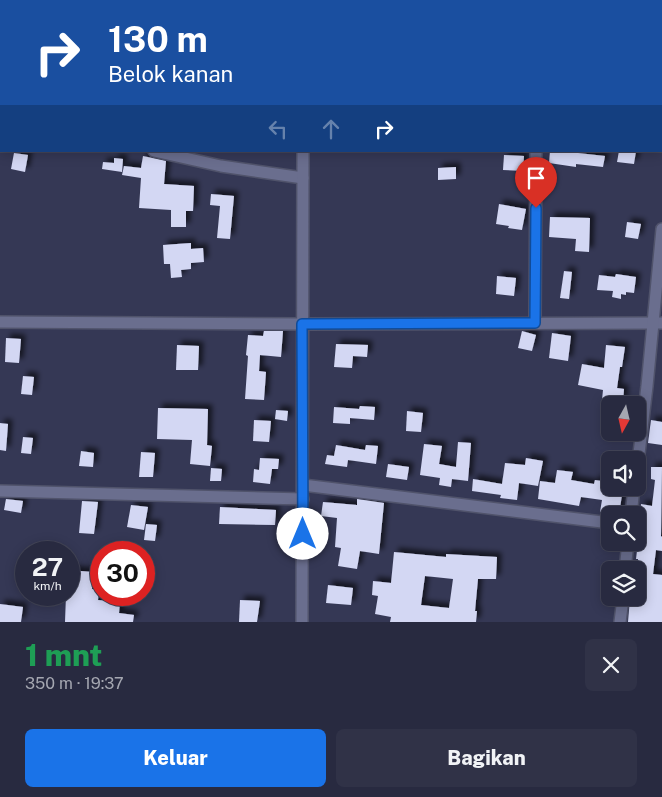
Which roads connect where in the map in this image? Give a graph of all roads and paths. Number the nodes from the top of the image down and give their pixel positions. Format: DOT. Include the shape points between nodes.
graph roads {
  1 [pos="158,152"];
  2 [pos="302,152"];
  3 [pos="536,152"];
  4 [pos="302,178"];
  5 [pos="662,230"];
  6 [pos="0,322"];
  7 [pos="535,323"];
  8 [pos="302,324"];
  9 [pos="657,324"];
  10 [pos="640,451"];
  11 [pos="303,485"];
  12 [pos="0,491"];
  13 [pos="303,499"];
  14 [pos="601,522"];
  15 [pos="622,606"];
  16 [pos="302,622"];
  17 [pos="620,622"];
  1 -- 4 [label="street" via="221,166"];
  2 -- 4 [label="street"];
  3 -- 7 [label="street"];
  4 -- 8 [label="street"];
  5 -- 9 [label="street"];
  6 -- 8 [label="street"];
  7 -- 8 [label="street"];
  7 -- 9 [label="street"];
  8 -- 11 [label="street"];
  9 -- 10 [label="street"];
  11 -- 13 [label="street"];
  11 -- 14 [label="street"];
  12 -- 13 [label="street"];
  13 -- 16 [label="street"];
  15 -- 17 [label="street"];
}
